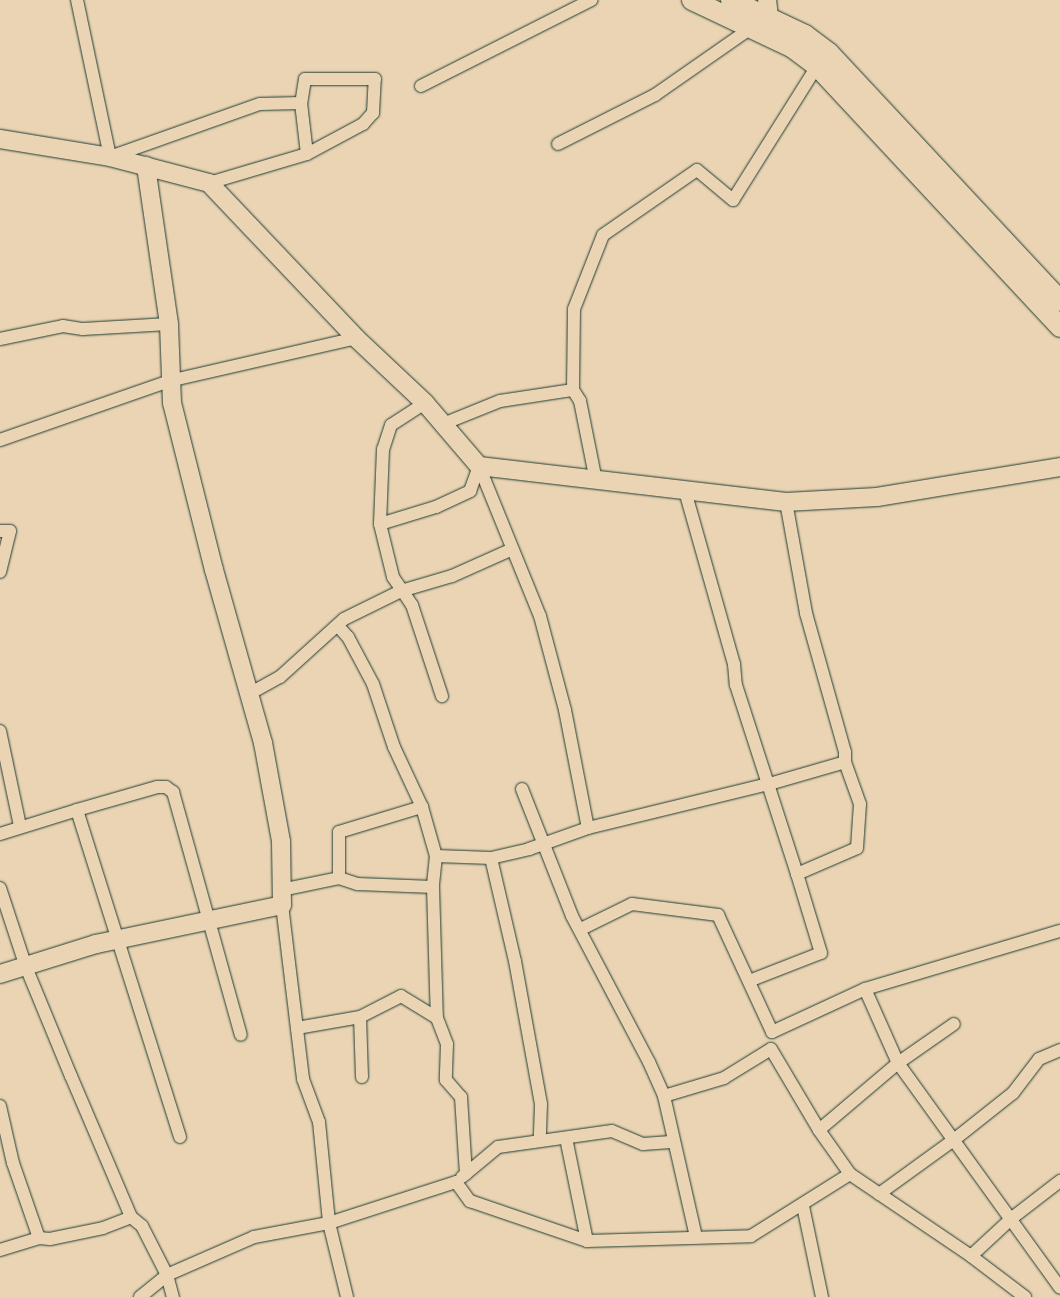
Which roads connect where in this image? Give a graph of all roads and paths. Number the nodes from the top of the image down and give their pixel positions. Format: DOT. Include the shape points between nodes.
graph roads {
  1 [pos="77,0"];
  2 [pos="591,0"];
  3 [pos="692,0"];
  4 [pos="732,0"];
  5 [pos="763,20"];
  6 [pos="817,66"];
  7 [pos="421,86"];
  8 [pos="301,103"];
  9 [pos="0,139"];
  10 [pos="558,144"];
  11 [pos="307,154"];
  12 [pos="110,157"];
  13 [pos="146,166"];
  14 [pos="209,183"];
  15 [pos="1060,301"];
  16 [pos="169,324"];
  17 [pos="1060,327"];
  18 [pos="356,338"];
  19 [pos="0,339"];
  20 [pos="169,381"];
  21 [pos="574,390"];
  22 [pos="425,403"];
  23 [pos="442,424"];
  24 [pos="0,440"];
  25 [pos="478,466"];
  26 [pos="1060,467"];
  27 [pos="596,481"];
  28 [pos="685,491"];
  29 [pos="786,502"];
  30 [pos="380,524"];
  31 [pos="0,531"];
  32 [pos="510,550"];
  33 [pos="0,572"];
  34 [pos="401,591"];
  35 [pos="338,626"];
  36 [pos="249,694"];
  37 [pos="442,696"];
  38 [pos="0,731"];
  39 [pos="845,762"];
  40 [pos="769,784"];
  41 [pos="522,789"];
  42 [pos="422,807"];
  43 [pos="76,810"];
  44 [pos="20,826"];
  45 [pos="588,828"];
  46 [pos="0,834"];
  47 [pos="544,842"];
  48 [pos="436,856"];
  49 [pos="491,858"];
  50 [pos="797,874"];
  51 [pos="339,878"];
  52 [pos="433,887"];
  53 [pos="0,888"];
  54 [pos="282,897"];
  55 [pos="209,920"];
  56 [pos="581,928"];
  57 [pos="1060,931"];
  58 [pos="119,939"];
  59 [pos="27,965"];
  60 [pos="0,974"];
  61 [pos="749,981"];
  62 [pos="865,989"];
  63 [pos="360,1017"];
  64 [pos="437,1018"];
  65 [pos="954,1024"];
  66 [pos="297,1028"];
  67 [pos="772,1032"];
  68 [pos="241,1035"];
  69 [pos="771,1049"];
  70 [pos="1060,1050"];
  71 [pos="898,1063"];
  72 [pos="362,1076"];
  73 [pos="664,1096"];
  74 [pos="0,1106"];
  75 [pos="818,1130"];
  76 [pos="180,1137"];
  77 [pos="566,1138"];
  78 [pos="955,1140"];
  79 [pos="540,1141"];
  80 [pos="674,1142"];
  81 [pos="850,1174"];
  82 [pos="461,1178"];
  83 [pos="1060,1181"];
  84 [pos="878,1194"];
  85 [pos="803,1206"];
  86 [pos="131,1217"];
  87 [pos="1012,1218"];
  88 [pos="329,1223"];
  89 [pos="39,1238"];
  90 [pos="696,1238"];
  91 [pos="586,1241"];
  92 [pos="0,1250"];
  93 [pos="972,1256"];
  94 [pos="167,1275"];
  95 [pos="1060,1288"];
  96 [pos="140,1297"];
  97 [pos="174,1297"];
  98 [pos="347,1297"];
  99 [pos="822,1297"];
  100 [pos="1025,1297"];
  1 -- 12 [label="street"];
  2 -- 7 [label="street"];
  3 -- 5 [label="main road"];
  4 -- 5 [label="main road"];
  5 -- 6 [label="main road"];
  5 -- 10 [label="street" via="655,95"];
  5 -- 15 [label="main road" via="805,35 829,53"];
  6 -- 17 [label="main road"];
  6 -- 21 [label="street" via="732,200 698,170 603,235 574,309"];
  8 -- 11 [label="street"];
  8 -- 11 [label="street" via="305,79 376,80 373,113 363,124"];
  8 -- 12 [label="street" via="260,104"];
  9 -- 12 [label="street"];
  11 -- 14 [label="street"];
  12 -- 13 [label="street"];
  13 -- 14 [label="street"];
  13 -- 16 [label="street"];
  14 -- 18 [label="street"];
  16 -- 19 [label="street" via="83,329 63,326"];
  16 -- 20 [label="street"];
  18 -- 20 [label="street"];
  18 -- 22 [label="street"];
  20 -- 24 [label="street"];
  20 -- 36 [label="street" via="209,551"];
  21 -- 23 [label="street" via="500,401"];
  21 -- 27 [label="street" via="580,401"];
  22 -- 23 [label="street"];
  22 -- 30 [label="street" via="391,426 383,449"];
  23 -- 25 [label="street"];
  25 -- 27 [label="street"];
  25 -- 30 [label="street" via="470,491 436,507"];
  25 -- 32 [label="street"];
  26 -- 29 [label="street" via="877,497"];
  27 -- 28 [label="street"];
  28 -- 29 [label="street"];
  28 -- 40 [label="street" via="734,664 736,685"];
  29 -- 39 [label="street" via="806,613 845,752"];
  30 -- 34 [label="street" via="393,577"];
  31 -- 33 [label="street" via="10,531"];
  32 -- 34 [label="street" via="452,576"];
  32 -- 45 [label="street" via="540,616 565,710"];
  34 -- 35 [label="street" via="344,618"];
  34 -- 37 [label="street" via="412,605"];
  35 -- 36 [label="street" via="280,677"];
  35 -- 42 [label="street" via="348,637 373,684 394,748"];
  36 -- 54 [label="street" via="264,743 279,831"];
  38 -- 44 [label="street"];
  39 -- 40 [label="street"];
  39 -- 50 [label="street" via="860,804 857,848"];
  40 -- 45 [label="street"];
  40 -- 50 [label="street"];
  41 -- 47 [label="street"];
  42 -- 48 [label="street"];
  42 -- 51 [label="street" via="339,832"];
  43 -- 44 [label="street"];
  43 -- 55 [label="street" via="157,787 166,787 173,792"];
  43 -- 58 [label="street"];
  44 -- 46 [label="street"];
  45 -- 47 [label="street"];
  47 -- 49 [label="street"];
  47 -- 56 [label="street" via="572,916"];
  48 -- 49 [label="street"];
  48 -- 52 [label="street"];
  49 -- 79 [label="street" via="515,961 541,1104"];
  50 -- 61 [label="street" via="822,953"];
  51 -- 52 [label="street" via="358,884"];
  51 -- 54 [label="street"];
  52 -- 64 [label="street"];
  53 -- 59 [label="street"];
  54 -- 55 [label="street"];
  54 -- 66 [label="street"];
  55 -- 58 [label="street"];
  55 -- 68 [label="street"];
  56 -- 61 [label="street" via="632,904 718,915"];
  56 -- 73 [label="street"];
  57 -- 62 [label="street"];
  58 -- 59 [label="street"];
  58 -- 76 [label="street" via="145,1035 171,1100"];
  59 -- 60 [label="street"];
  59 -- 86 [label="street"];
  61 -- 67 [label="street"];
  62 -- 67 [label="street"];
  62 -- 71 [label="street"];
  63 -- 64 [label="street" via="401,996"];
  63 -- 66 [label="street"];
  63 -- 72 [label="street"];
  64 -- 82 [label="street" via="447,1044 446,1080 461,1097"];
  65 -- 71 [label="street"];
  66 -- 88 [label="street" via="304,1079 318,1122"];
  67 -- 69 [label="street"];
  69 -- 73 [label="street" via="724,1078"];
  69 -- 75 [label="street"];
  70 -- 78 [label="street" via="1039,1059 1012,1093"];
  71 -- 75 [label="street"];
  71 -- 78 [label="street"];
  73 -- 80 [label="street"];
  74 -- 89 [label="street" via="13,1163"];
  75 -- 81 [label="street"];
  77 -- 79 [label="street"];
  77 -- 80 [label="street" via="612,1131 643,1144"];
  77 -- 91 [label="street"];
  78 -- 84 [label="street"];
  78 -- 87 [label="street"];
  79 -- 82 [label="street" via="498,1147"];
  80 -- 90 [label="street"];
  81 -- 84 [label="street"];
  81 -- 85 [label="street"];
  82 -- 88 [label="street"];
  82 -- 91 [label="street" via="470,1201"];
  83 -- 87 [label="street"];
  84 -- 93 [label="street"];
  85 -- 90 [label="street" via="751,1236"];
  85 -- 99 [label="street"];
  86 -- 89 [label="street" via="94,1230 50,1239"];
  86 -- 94 [label="street" via="142,1226"];
  87 -- 93 [label="street"];
  87 -- 95 [label="street"];
  88 -- 94 [label="street" via="254,1237"];
  88 -- 98 [label="street"];
  89 -- 92 [label="street"];
  90 -- 91 [label="street"];
  93 -- 100 [label="street"];
  94 -- 96 [label="street"];
  94 -- 97 [label="street"];
}
